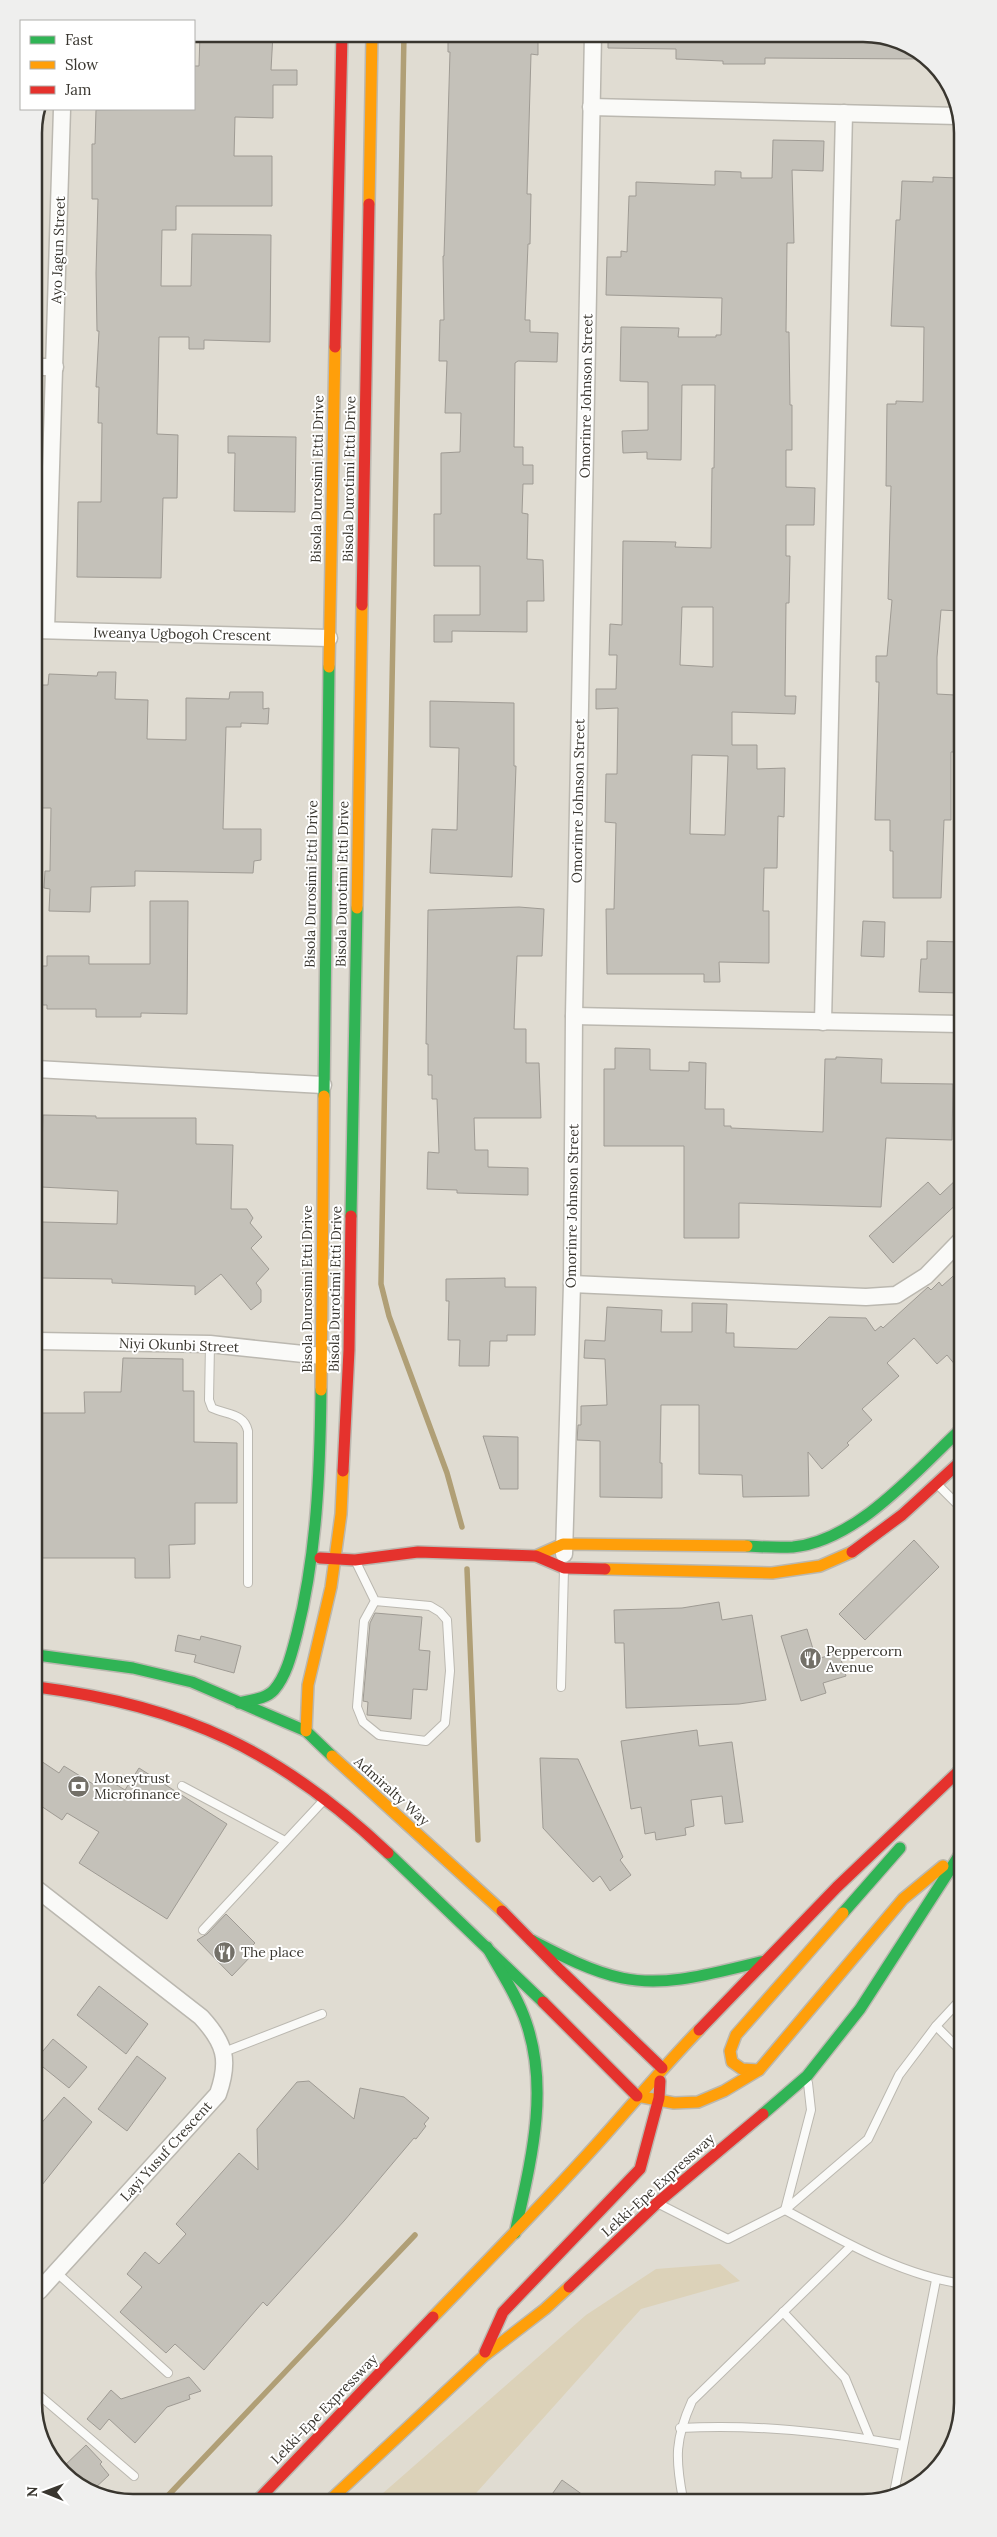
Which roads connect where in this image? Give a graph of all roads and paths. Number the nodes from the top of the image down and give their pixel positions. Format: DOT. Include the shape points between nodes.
graph roads {
  1 [pos="342,42"];
  2 [pos="372,42"];
  3 [pos="593,43"];
  4 [pos="591,107"];
  5 [pos="62,110"];
  6 [pos="844,113"];
  7 [pos="952,116"];
  8 [pos="43,367"];
  9 [pos="55,367"];
  10 [pos="43,581"];
  11 [pos="43,630"];
  12 [pos="329,638"];
  13 [pos="574,1016"];
  14 [pos="823,1022"];
  15 [pos="954,1024"];
  16 [pos="43,1069"];
  17 [pos="323,1085"];
  18 [pos="954,1247"];
  19 [pos="572,1284"];
  20 [pos="42,1341"];
  21 [pos="210,1344"];
  22 [pos="322,1356"];
  23 [pos="954,1435"];
  24 [pos="954,1467"];
  25 [pos="936,1483"];
  26 [pos="954,1501"];
  27 [pos="563,1544"];
  28 [pos="536,1556"];
  29 [pos="312,1557"];
  30 [pos="334,1560"];
  31 [pos="355,1560"];
  32 [pos="564,1568"];
  33 [pos="248,1583"];
  34 [pos="375,1601"];
  35 [pos="42,1656"];
  36 [pos="561,1687"];
  37 [pos="42,1688"];
  38 [pos="240,1703"];
  39 [pos="306,1731"];
  40 [pos="954,1776"];
  41 [pos="182,1786"];
  42 [pos="954,1786"];
  43 [pos="326,1798"];
  44 [pos="923,1822"];
  45 [pos="910,1837"];
  46 [pos="285,1841"];
  47 [pos="954,1857"];
  48 [pos="954,1862"];
  49 [pos="42,1893"];
  50 [pos="203,1930"];
  51 [pos="532,1940"];
  52 [pos="487,1948"];
  53 [pos="765,1962"];
  54 [pos="954,2007"];
  55 [pos="322,2014"];
  56 [pos="936,2026"];
  57 [pos="954,2044"];
  58 [pos="224,2052"];
  59 [pos="662,2068"];
  60 [pos="759,2070"];
  61 [pos="807,2076"];
  62 [pos="637,2096"];
  63 [pos="659,2098"];
  64 [pos="657,2204"];
  65 [pos="785,2210"];
  66 [pos="515,2234"];
  67 [pos="851,2246"];
  68 [pos="56,2272"];
  69 [pos="936,2280"];
  70 [pos="954,2283"];
  71 [pos="42,2288"];
  72 [pos="783,2312"];
  73 [pos="484,2356"];
  74 [pos="168,2373"];
  75 [pos="42,2398"];
  76 [pos="680,2428"];
  77 [pos="870,2439"];
  78 [pos="903,2445"];
  79 [pos="134,2476"];
  80 [pos="895,2489"];
  81 [pos="264,2494"];
  82 [pos="337,2494"];
  83 [pos="683,2494"];
  1 -- 12 [label="main road, Bisola Durosimi Etti Drive"];
  2 -- 30 [label="main road, Bisola Durotimi Etti Drive" via="349,1350 341,1514"];
  3 -- 4 [label="street, Omorinre Johnson Street"];
  4 -- 6 [label="street"];
  4 -- 13 [label="street, Omorinre Johnson Street"];
  5 -- 9 [label="street, Ayo Jagun Street"];
  6 -- 7 [label="street"];
  6 -- 14 [label="street"];
  8 -- 9 [label="street"];
  9 -- 10 [label="street, Ayo Jagun Street"];
  11 -- 12 [label="street, Iweanya Ugbogoh Crescent"];
  12 -- 17 [label="main road, Bisola Durosimi Etti Drive"];
  13 -- 14 [label="street"];
  13 -- 19 [label="street, Omorinre Johnson Street"];
  14 -- 15 [label="street"];
  16 -- 17 [label="street"];
  17 -- 22 [label="main road, Bisola Durosimi Etti Drive"];
  18 -- 19 [label="street" via="926,1276 896,1296"];
  19 -- 27 [label="street, Omorinre Johnson Street"];
  20 -- 21 [label="street, Niyi Okunbi Street"];
  21 -- 22 [label="street, Niyi Okunbi Street"];
  21 -- 33 [label="lane" via="209,1400 212,1408 239,1417 246,1422 248,1431"];
  22 -- 29 [label="main road, Bisola Durosimi Etti Drive" via="320,1480"];
  23 -- 27 [label="main road" via="852,1525 823,1539 794,1547"];
  24 -- 25 [label="main road"];
  25 -- 26 [label="lane"];
  25 -- 32 [label="main road" via="858,1548 836,1560 803,1571"];
  27 -- 28 [label="main road"];
  27 -- 32 [label="street, Omorinre Johnson Street"];
  28 -- 31 [label="main road" via="418,1552"];
  28 -- 32 [label="main road"];
  29 -- 30 [label="main road"];
  29 -- 38 [label="main road, Bisola Durosimi Etti Drive" via="287,1670 275,1690 261,1698"];
  30 -- 31 [label="main road"];
  30 -- 39 [label="main road, Bisola Durotimi Etti Drive" via="331,1587 308,1684"];
  31 -- 34 [label="lane"];
  32 -- 36 [label="lane"];
  34 -- 34 [label="lane" via="430,1606 447,1620 450,1671 445,1723 436,1735 426,1741 379,1735 363,1722 357,1707 364,1622"];
  35 -- 38 [label="main road, Admiralty Way" via="133,1668 192,1682"];
  37 -- 43 [label="main road" via="111,1698 196,1724 286,1771"];
  38 -- 39 [label="main road, Admiralty Way"];
  39 -- 51 [label="main road, Admiralty Way" via="489,1904"];
  40 -- 53 [label="main road, Lekki-Epe Expressway" via="837,1887"];
  41 -- 46 [label="lane"];
  42 -- 44 [label="main road"];
  43 -- 46 [label="lane"];
  43 -- 52 [label="main road" via="472,1926"];
  45 -- 60 [label="main road" via="736,2035 729,2047 729,2057 735,2066 745,2071"];
  46 -- 50 [label="lane"];
  47 -- 60 [label="main road" via="903,1900"];
  48 -- 61 [label="main road, Lekki-Epe Expressway" via="860,2009"];
  49 -- 58 [label="street, Layi Yusuf Crescent" via="201,2017 215,2032"];
  51 -- 53 [label="main road" via="588,1968 655,1981"];
  51 -- 59 [label="main road, Admiralty Way"];
  52 -- 62 [label="main road"];
  52 -- 66 [label="main road" via="526,2021 536,2058 538,2100"];
  53 -- 59 [label="main road, Lekki-Epe Expressway"];
  54 -- 56 [label="lane"];
  55 -- 58 [label="lane"];
  56 -- 57 [label="lane"];
  56 -- 65 [label="lane" via="899,2075 868,2140"];
  58 -- 68 [label="street, Layi Yusuf Crescent" via="225,2073 218,2094"];
  59 -- 62 [label="main road, Lekki-Epe Expressway"];
  59 -- 63 [label="main road"];
  60 -- 63 [label="main road" via="698,2102 674,2103"];
  61 -- 64 [label="main road, Lekki-Epe Expressway"];
  61 -- 65 [label="lane" via="811,2110"];
  62 -- 63 [label="main road"];
  62 -- 66 [label="main road, Lekki-Epe Expressway"];
  63 -- 73 [label="main road" via="640,2169 503,2312"];
  64 -- 65 [label="lane" via="728,2238"];
  64 -- 73 [label="main road, Lekki-Epe Expressway" via="544,2309"];
  65 -- 67 [label="lane"];
  66 -- 81 [label="main road, Lekki-Epe Expressway"];
  67 -- 69 [label="lane"];
  67 -- 72 [label="lane"];
  68 -- 71 [label="street, Layi Yusuf Crescent"];
  68 -- 74 [label="lane"];
  69 -- 70 [label="lane"];
  69 -- 78 [label="lane"];
  72 -- 76 [label="lane" via="692,2401"];
  72 -- 77 [label="lane" via="845,2378"];
  73 -- 82 [label="main road, Lekki-Epe Expressway"];
  75 -- 79 [label="lane"];
  76 -- 77 [label="lane" via="728,2426 821,2431"];
  76 -- 83 [label="lane" via="677,2469"];
  77 -- 78 [label="lane"];
  78 -- 80 [label="lane"];
}
